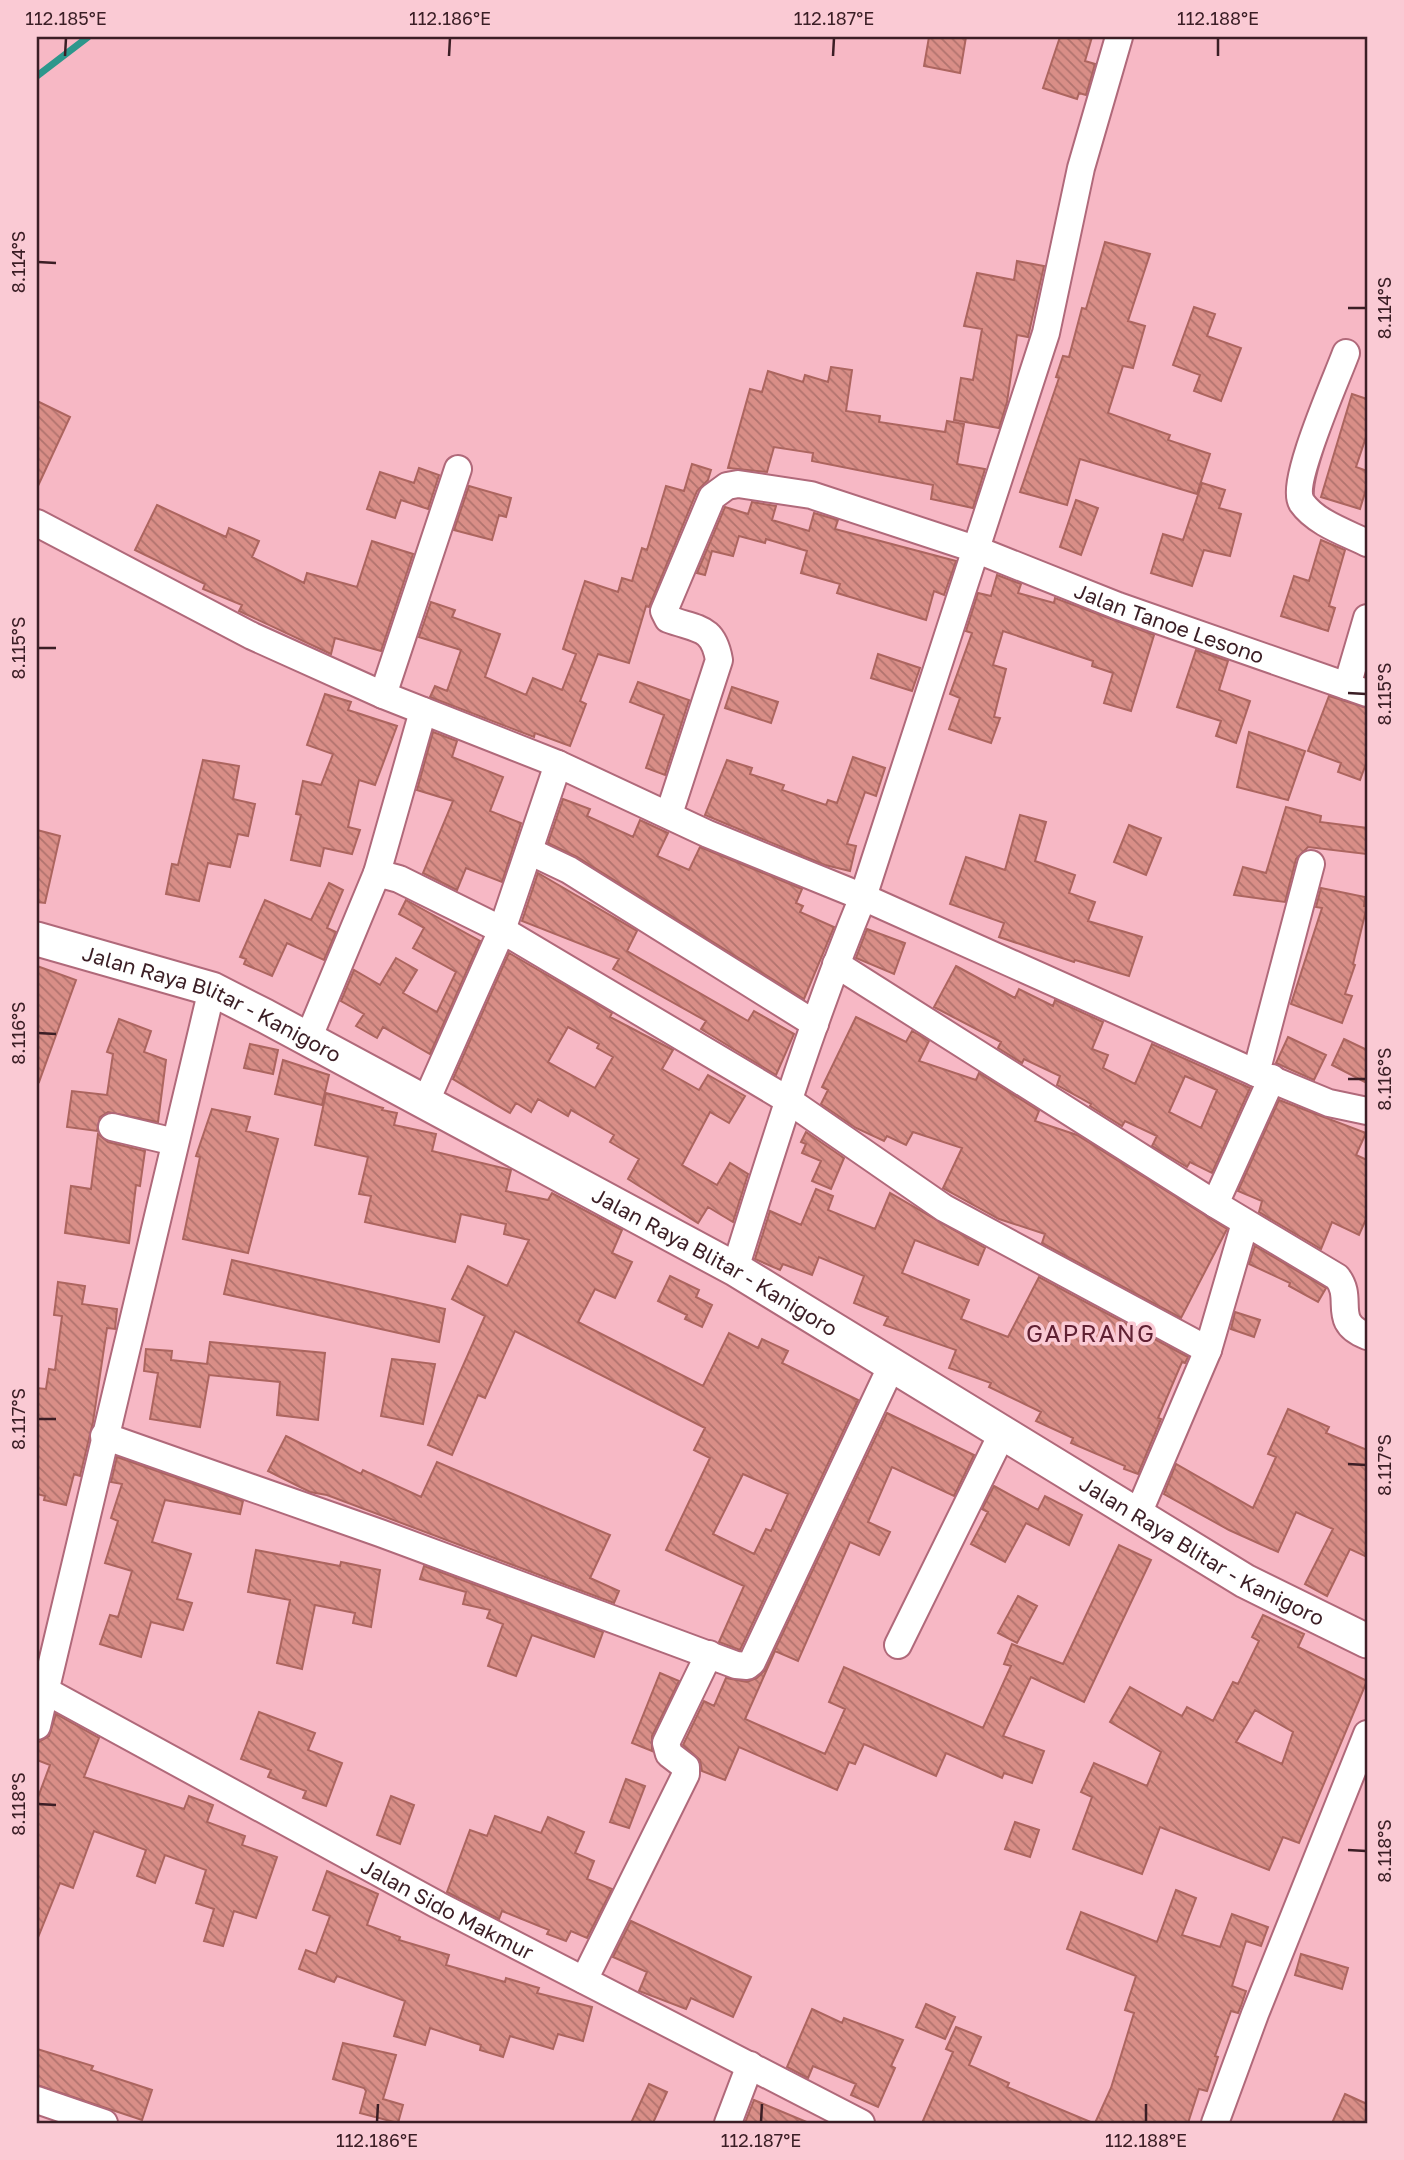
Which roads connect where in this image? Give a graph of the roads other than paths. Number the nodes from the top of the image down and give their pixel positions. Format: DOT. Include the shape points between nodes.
graph roads {
  1 [pos="1119,37"];
  2 [pos="1346,353"];
  3 [pos="458,469"];
  4 [pos="37,523"];
  5 [pos="1367,543"];
  6 [pos="975,549"];
  7 [pos="1367,618"];
  8 [pos="1357,689"];
  9 [pos="383,695"];
  10 [pos="422,711"];
  11 [pos="558,764"];
  12 [pos="669,814"];
  13 [pos="529,850"];
  14 [pos="1311,864"];
  15 [pos="377,873"];
  16 [pos="863,897"];
  17 [pos="502,930"];
  18 [pos="37,939"];
  19 [pos="836,964"];
  20 [pos="212,989"];
  21 [pos="816,1024"];
  22 [pos="308,1039"];
  23 [pos="1264,1076"];
  24 [pos="788,1100"];
  25 [pos="426,1101"];
  26 [pos="1367,1111"];
  27 [pos="112,1127"];
  28 [pos="175,1142"];
  29 [pos="1215,1204"];
  30 [pos="1245,1223"];
  31 [pos="735,1269"];
  32 [pos="1367,1336"];
  33 [pos="1208,1350"];
  34 [pos="892,1365"];
  35 [pos="1003,1432"];
  36 [pos="104,1436"];
  37 [pos="1138,1514"];
  38 [pos="1367,1641"];
  39 [pos="898,1645"];
  40 [pos="709,1654"];
  41 [pos="42,1689"];
  42 [pos="37,1727"];
  43 [pos="1367,1734"];
  44 [pos="584,1980"];
  45 [pos="750,2065"];
  46 [pos="37,2101"];
  47 [pos="104,2123"];
  48 [pos="728,2123"];
  49 [pos="861,2123"];
  50 [pos="1215,2123"];
  1 -- 6 [label="street" via="1081,168 1046,333"];
  2 -- 5 [label="street" via="1302,471 1299,497 1328,524"];
  3 -- 9 [label="street"];
  4 -- 9 [label="street" via="252,636"];
  6 -- 8 [label="street, Jalan Tanoe Lesono" via="1118,606"];
  6 -- 12 [label="street, Jalan Tanoe Lesono" via="811,495 738,484 712,497 664,611 668,619 708,632 719,660"];
  6 -- 16 [label="street"];
  7 -- 8 [label="street"];
  9 -- 10 [label="street"];
  10 -- 11 [label="street"];
  10 -- 15 [label="street"];
  11 -- 12 [label="street"];
  11 -- 13 [label="street"];
  12 -- 16 [label="street"];
  13 -- 17 [label="street"];
  13 -- 21 [label="street" via="569,870"];
  14 -- 23 [label="street"];
  15 -- 17 [label="street" via="399,879"];
  15 -- 22 [label="street"];
  16 -- 19 [label="street"];
  16 -- 23 [label="street"];
  17 -- 24 [label="street"];
  17 -- 25 [label="street"];
  18 -- 20 [label="main road, Jalan Raya Blitar - Kanigoro"];
  19 -- 21 [label="street"];
  19 -- 29 [label="street"];
  20 -- 22 [label="main road, Jalan Raya Blitar - Kanigoro"];
  20 -- 28 [label="street"];
  21 -- 24 [label="street"];
  22 -- 25 [label="main road, Jalan Raya Blitar - Kanigoro"];
  23 -- 26 [label="street" via="1329,1103"];
  23 -- 29 [label="street"];
  24 -- 31 [label="street"];
  24 -- 33 [label="street" via="944,1208"];
  25 -- 31 [label="main road, Jalan Raya Blitar - Kanigoro"];
  27 -- 28 [label="street"];
  28 -- 36 [label="street"];
  29 -- 30 [label="street"];
  30 -- 32 [label="street" via="1337,1277 1345,1319"];
  30 -- 33 [label="street"];
  31 -- 34 [label="main road, Jalan Raya Blitar - Kanigoro"];
  33 -- 37 [label="street"];
  34 -- 35 [label="main road, Jalan Raya Blitar - Kanigoro"];
  34 -- 40 [label="street" via="752,1662 741,1666"];
  35 -- 37 [label="main road, Jalan Raya Blitar - Kanigoro"];
  35 -- 39 [label="street"];
  36 -- 40 [label="street"];
  36 -- 41 [label="street"];
  37 -- 38 [label="main road, Jalan Raya Blitar - Kanigoro" via="1245,1581"];
  40 -- 44 [label="street" via="666,1743 669,1754 686,1767 685,1774"];
  41 -- 42 [label="street"];
  41 -- 44 [label="street, Jalan Sido Makmur"];
  43 -- 50 [label="street"];
  44 -- 45 [label="street, Jalan Sido Makmur"];
  45 -- 48 [label="street"];
  45 -- 49 [label="street, Jalan Sido Makmur"];
  46 -- 47 [label="street"];
}
